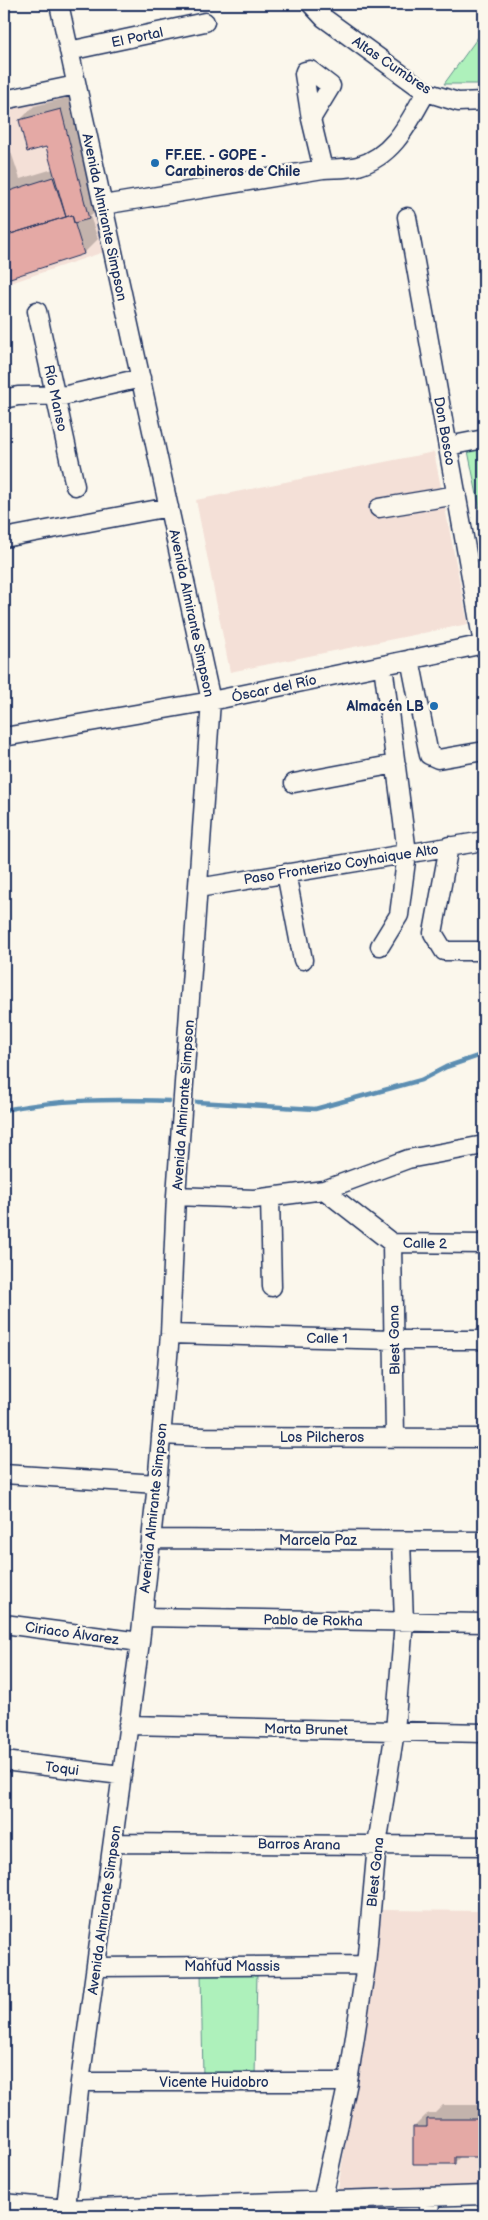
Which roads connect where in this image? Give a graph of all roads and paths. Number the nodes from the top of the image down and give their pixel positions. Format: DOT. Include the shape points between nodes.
graph roads {
  1 [pos="59,4"];
  2 [pos="311,4"];
  3 [pos="205,22"];
  4 [pos="69,51"];
  5 [pos="76,85"];
  6 [pos="426,92"];
  7 [pos="4,100"];
  8 [pos="484,101"];
  9 [pos="311,119"];
  10 [pos="323,168"];
  11 [pos="103,205"];
  12 [pos="407,217"];
  13 [pos="37,311"];
  14 [pos="141,378"];
  15 [pos="4,396"];
  16 [pos="56,396"];
  17 [pos="484,439"];
  18 [pos="448,446"];
  19 [pos="75,486"];
  20 [pos="457,495"];
  21 [pos="169,506"];
  22 [pos="379,508"];
  23 [pos="4,538"];
  24 [pos="483,644"];
  25 [pos="410,659"];
  26 [pos="383,665"];
  27 [pos="211,701"];
  28 [pos="4,736"];
  29 [pos="484,751"];
  30 [pos="396,764"];
  31 [pos="294,783"];
  32 [pos="484,841"];
  33 [pos="449,846"];
  34 [pos="407,853"];
  35 [pos="286,873"];
  36 [pos="198,888"];
  37 [pos="380,946"];
  38 [pos="484,951"];
  39 [pos="303,960"];
  40 [pos="484,1145"];
  41 [pos="324,1190"];
  42 [pos="176,1196"];
  43 [pos="270,1197"];
  44 [pos="392,1243"];
  45 [pos="484,1244"];
  46 [pos="272,1287"];
  47 [pos="170,1334"];
  48 [pos="393,1340"];
  49 [pos="484,1340"];
  50 [pos="161,1435"];
  51 [pos="395,1437"];
  52 [pos="484,1438"];
  53 [pos="4,1474"];
  54 [pos="157,1484"];
  55 [pos="152,1539"];
  56 [pos="401,1541"];
  57 [pos="484,1541"];
  58 [pos="143,1617"];
  59 [pos="404,1622"];
  60 [pos="484,1623"];
  61 [pos="4,1624"];
  62 [pos="140,1642"];
  63 [pos="128,1725"];
  64 [pos="395,1731"];
  65 [pos="484,1733"];
  66 [pos="4,1761"];
  67 [pos="121,1775"];
  68 [pos="114,1843"];
  69 [pos="377,1845"];
  70 [pos="484,1846"];
  71 [pos="366,1965"];
  72 [pos="97,1967"];
  73 [pos="80,2082"];
  74 [pos="348,2082"];
  75 [pos="484,2196"];
  76 [pos="431,2197"];
  77 [pos="4,2203"];
  78 [pos="320,2209"];
  79 [pos="198,2210"];
  80 [pos="66,2212"];
  81 [pos="428,2216"];
  1 -- 4 [label="street, Avenida Almirante Simpson"];
  2 -- 6 [label="street, Altas Cumbres" via="324,18"];
  3 -- 4 [label="street, El Portal"];
  4 -- 5 [label="street, Avenida Almirante Simpson"];
  5 -- 7 [label="street"];
  5 -- 11 [label="street, Avenida Almirante Simpson"];
  6 -- 8 [label="street, Altas Cumbres" via="458,102"];
  6 -- 10 [label="street" via="404,132 382,155 357,166"];
  9 -- 10 [label="street"];
  10 -- 11 [label="street"];
  11 -- 14 [label="street, Avenida Almirante Simpson"];
  12 -- 18 [label="street, Don Bosco"];
  13 -- 16 [label="street, Río Manso"];
  14 -- 16 [label="street"];
  14 -- 21 [label="street, Avenida Almirante Simpson"];
  15 -- 16 [label="street"];
  16 -- 19 [label="street, Río Manso"];
  17 -- 18 [label="street"];
  18 -- 20 [label="street, Don Bosco"];
  20 -- 22 [label="street"];
  20 -- 24 [label="street, Don Bosco"];
  21 -- 23 [label="street"];
  21 -- 27 [label="street, Avenida Almirante Simpson"];
  24 -- 25 [label="street, Óscar del Río"];
  25 -- 26 [label="street, Óscar del Río"];
  25 -- 29 [label="street" via="429,755 438,759"];
  26 -- 27 [label="street, Óscar del Río"];
  26 -- 30 [label="street"];
  27 -- 28 [label="street, Óscar del Río"];
  27 -- 36 [label="street, Avenida Almirante Simpson"];
  30 -- 31 [label="street"];
  30 -- 34 [label="street"];
  32 -- 33 [label="street, Paso Fronterizo Coyhaique Alto"];
  33 -- 34 [label="street, Paso Fronterizo Coyhaique Alto"];
  33 -- 38 [label="street" via="433,933 444,951"];
  34 -- 35 [label="street, Paso Fronterizo Coyhaique Alto"];
  34 -- 37 [label="street" via="399,916"];
  35 -- 36 [label="street, Paso Fronterizo Coyhaique Alto"];
  35 -- 39 [label="street"];
  36 -- 42 [label="street, Avenida Almirante Simpson"];
  40 -- 41 [label="street" via="408,1159"];
  41 -- 43 [label="street"];
  41 -- 44 [label="street, Calle 2"];
  42 -- 43 [label="street"];
  42 -- 47 [label="street, Avenida Almirante Simpson"];
  43 -- 46 [label="street"];
  44 -- 45 [label="street, Calle 2"];
  44 -- 48 [label="street, Blest Gana"];
  47 -- 48 [label="street, Calle 1"];
  47 -- 50 [label="street, Avenida Almirante Simpson"];
  48 -- 49 [label="street, Calle 1"];
  48 -- 51 [label="street, Blest Gana"];
  50 -- 51 [label="street, Los Pilcheros"];
  50 -- 54 [label="street, Avenida Almirante Simpson"];
  51 -- 52 [label="street, Los Pilcheros"];
  53 -- 54 [label="street"];
  54 -- 55 [label="street, Avenida Almirante Simpson"];
  55 -- 56 [label="street, Marcela Paz"];
  55 -- 58 [label="street, Avenida Almirante Simpson"];
  56 -- 57 [label="street, Marcela Paz"];
  56 -- 59 [label="street, Blest Gana"];
  58 -- 59 [label="street, Pablo de Rokha"];
  58 -- 62 [label="street, Avenida Almirante Simpson"];
  59 -- 60 [label="street, Pablo de Rokha"];
  59 -- 64 [label="street, Blest Gana"];
  61 -- 62 [label="street, Ciriaco Álvarez"];
  62 -- 63 [label="street, Avenida Almirante Simpson"];
  63 -- 64 [label="street, Marta Brunet"];
  63 -- 67 [label="street, Avenida Almirante Simpson"];
  64 -- 65 [label="street, Marta Brunet"];
  64 -- 69 [label="street, Blest Gana"];
  66 -- 67 [label="street, Toqui"];
  67 -- 68 [label="street, Avenida Almirante Simpson"];
  68 -- 69 [label="street, Barros Arana"];
  68 -- 72 [label="street, Avenida Almirante Simpson"];
  69 -- 70 [label="street, Barros Arana"];
  69 -- 71 [label="street, Blest Gana"];
  71 -- 72 [label="street, Mahfud Massis"];
  71 -- 74 [label="street, Blest Gana"];
  72 -- 73 [label="street, Avenida Almirante Simpson"];
  73 -- 74 [label="street, Vicente Huidobro"];
  73 -- 80 [label="street, Avenida Almirante Simpson"];
  74 -- 78 [label="street, Blest Gana"];
  75 -- 76 [label="street"];
  76 -- 78 [label="street"];
  76 -- 81 [label="street"];
  77 -- 80 [label="street"];
  78 -- 79 [label="street"];
  79 -- 80 [label="street"];
}
